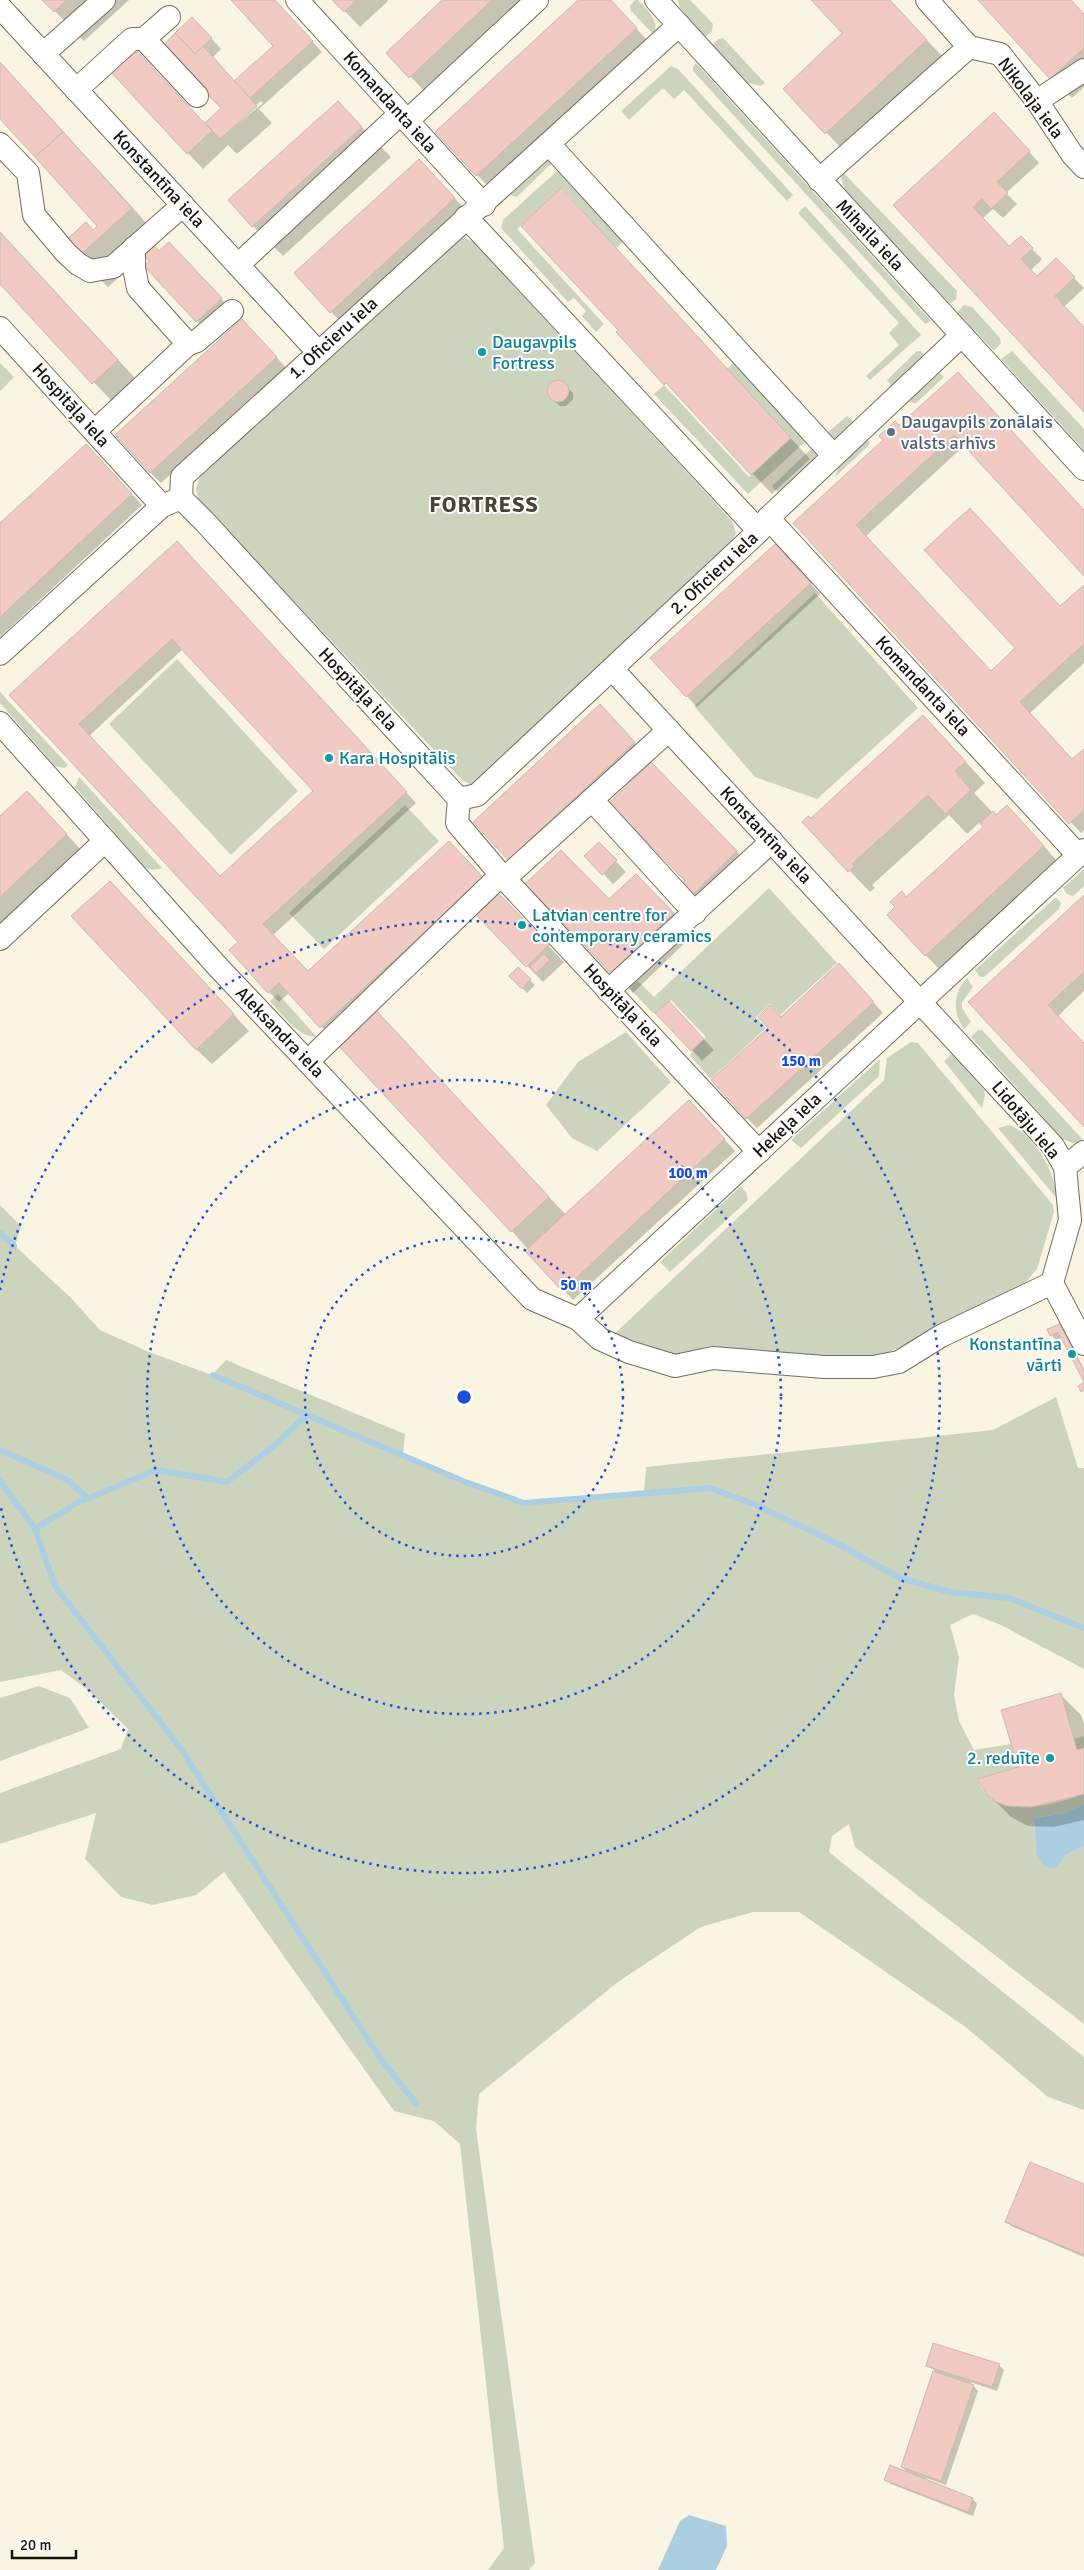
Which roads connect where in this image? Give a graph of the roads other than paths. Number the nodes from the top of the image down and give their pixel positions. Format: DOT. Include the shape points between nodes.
graph roads {
  1 [pos="104,0"];
  2 [pos="297,0"];
  3 [pos="536,0"];
  4 [pos="656,0"];
  5 [pos="927,0"];
  6 [pos="0,6"];
  7 [pos="169,17"];
  8 [pos="678,25"];
  9 [pos="144,39"];
  10 [pos="969,47"];
  11 [pos="44,54"];
  12 [pos="1084,70"];
  13 [pos="76,90"];
  14 [pos="197,96"];
  15 [pos="1037,101"];
  16 [pos="403,117"];
  17 [pos="0,144"];
  18 [pos="549,144"];
  19 [pos="1084,167"];
  20 [pos="819,180"];
  21 [pos="183,205"];
  22 [pos="475,211"];
  23 [pos="134,248"];
  24 [pos="238,265"];
  25 [pos="232,311"];
  26 [pos="0,328"];
  27 [pos="962,335"];
  28 [pos="188,344"];
  29 [pos="318,352"];
  30 [pos="95,431"];
  31 [pos="833,455"];
  32 [pos="1084,469"];
  33 [pos="171,502"];
  34 [pos="764,525"];
  35 [pos="0,654"];
  36 [pos="612,669"];
  37 [pos="0,723"];
  38 [pos="670,730"];
  39 [pos="459,799"];
  40 [pos="592,800"];
  41 [pos="105,841"];
  42 [pos="772,841"];
  43 [pos="1081,852"];
  44 [pos="503,877"];
  45 [pos="695,913"];
  46 [pos="0,939"];
  47 [pos="608,990"];
  48 [pos="920,1001"];
  49 [pos="308,1061"];
  50 [pos="759,1152"];
  51 [pos="1084,1152"];
  52 [pos="1065,1167"];
  53 [pos="1052,1283"];
  54 [pos="578,1319"];
  55 [pos="1084,1344"];
  1 -- 11 [label="street"];
  2 -- 16 [label="street, Komandanta iela"];
  3 -- 16 [label="street"];
  4 -- 8 [label="street, Mihaila iela"];
  5 -- 10 [label="street"];
  6 -- 11 [label="street, Konstantīna iela"];
  7 -- 9 [label="street"];
  8 -- 18 [label="street, 1. Oficieru iela"];
  8 -- 20 [label="street, Mihaila iela"];
  9 -- 13 [label="street" via="132,39"];
  9 -- 14 [label="street"];
  10 -- 15 [label="street, Nikolaja iela" via="1000,54"];
  10 -- 20 [label="street"];
  11 -- 13 [label="street, Konstantīna iela"];
  12 -- 15 [label="street"];
  13 -- 21 [label="street, Konstantīna iela"];
  15 -- 19 [label="street, Nikolaja iela"];
  16 -- 22 [label="street, Komandanta iela"];
  16 -- 24 [label="street"];
  17 -- 23 [label="street" via="28,173 34,214 78,264 90,270 112,267"];
  18 -- 22 [label="street, 1. Oficieru iela"];
  18 -- 31 [label="street"];
  20 -- 27 [label="street, Mihaila iela"];
  21 -- 23 [label="street"];
  21 -- 24 [label="street, Konstantīna iela"];
  22 -- 29 [label="street, 1. Oficieru iela"];
  22 -- 34 [label="street, Komandanta iela"];
  23 -- 28 [label="street" via="138,288"];
  24 -- 29 [label="street, Konstantīna iela"];
  25 -- 28 [label="street" via="197,342"];
  26 -- 30 [label="street, Hospitāļa iela"];
  27 -- 31 [label="street, 2. Oficieru iela"];
  27 -- 32 [label="street, Mihaila iela"];
  28 -- 30 [label="street"];
  29 -- 33 [label="street, 1. Oficieru iela" via="182,478"];
  30 -- 33 [label="street, Hospitāļa iela"];
  31 -- 34 [label="street, 2. Oficieru iela"];
  33 -- 35 [label="street"];
  33 -- 39 [label="street, Hospitāļa iela" via="204,521"];
  34 -- 36 [label="street, 2. Oficieru iela"];
  34 -- 43 [label="street, Komandanta iela"];
  36 -- 38 [label="street, Konstantīna iela"];
  36 -- 39 [label="street, 2. Oficieru iela" via="478,795"];
  37 -- 41 [label="street, Aleksandra iela"];
  38 -- 40 [label="street"];
  38 -- 42 [label="street, Konstantīna iela"];
  39 -- 44 [label="street, Hospitāļa iela" via="457,823"];
  40 -- 44 [label="street"];
  40 -- 45 [label="street"];
  41 -- 46 [label="street"];
  41 -- 49 [label="street, Aleksandra iela"];
  42 -- 45 [label="street"];
  42 -- 48 [label="street, Konstantīna iela"];
  43 -- 48 [label="street, Hekeļa iela"];
  44 -- 47 [label="street, Hospitāļa iela"];
  44 -- 49 [label="street"];
  45 -- 47 [label="street"];
  47 -- 50 [label="street, Hospitāļa iela"];
  48 -- 50 [label="street, Hekeļa iela"];
  48 -- 52 [label="street, Lidotāju iela" via="1053,1146"];
  49 -- 54 [label="street, Aleksandra iela" via="532,1299"];
  50 -- 54 [label="street, Hekeļa iela"];
  51 -- 52 [label="street"];
  52 -- 53 [label="street, Lidotāju iela" via="1070,1220"];
  53 -- 54 [label="street, Aleksandra iela" via="942,1336 899,1362 873,1367 824,1367 713,1358 675,1366 600,1339"];
  53 -- 55 [label="street"];
}
